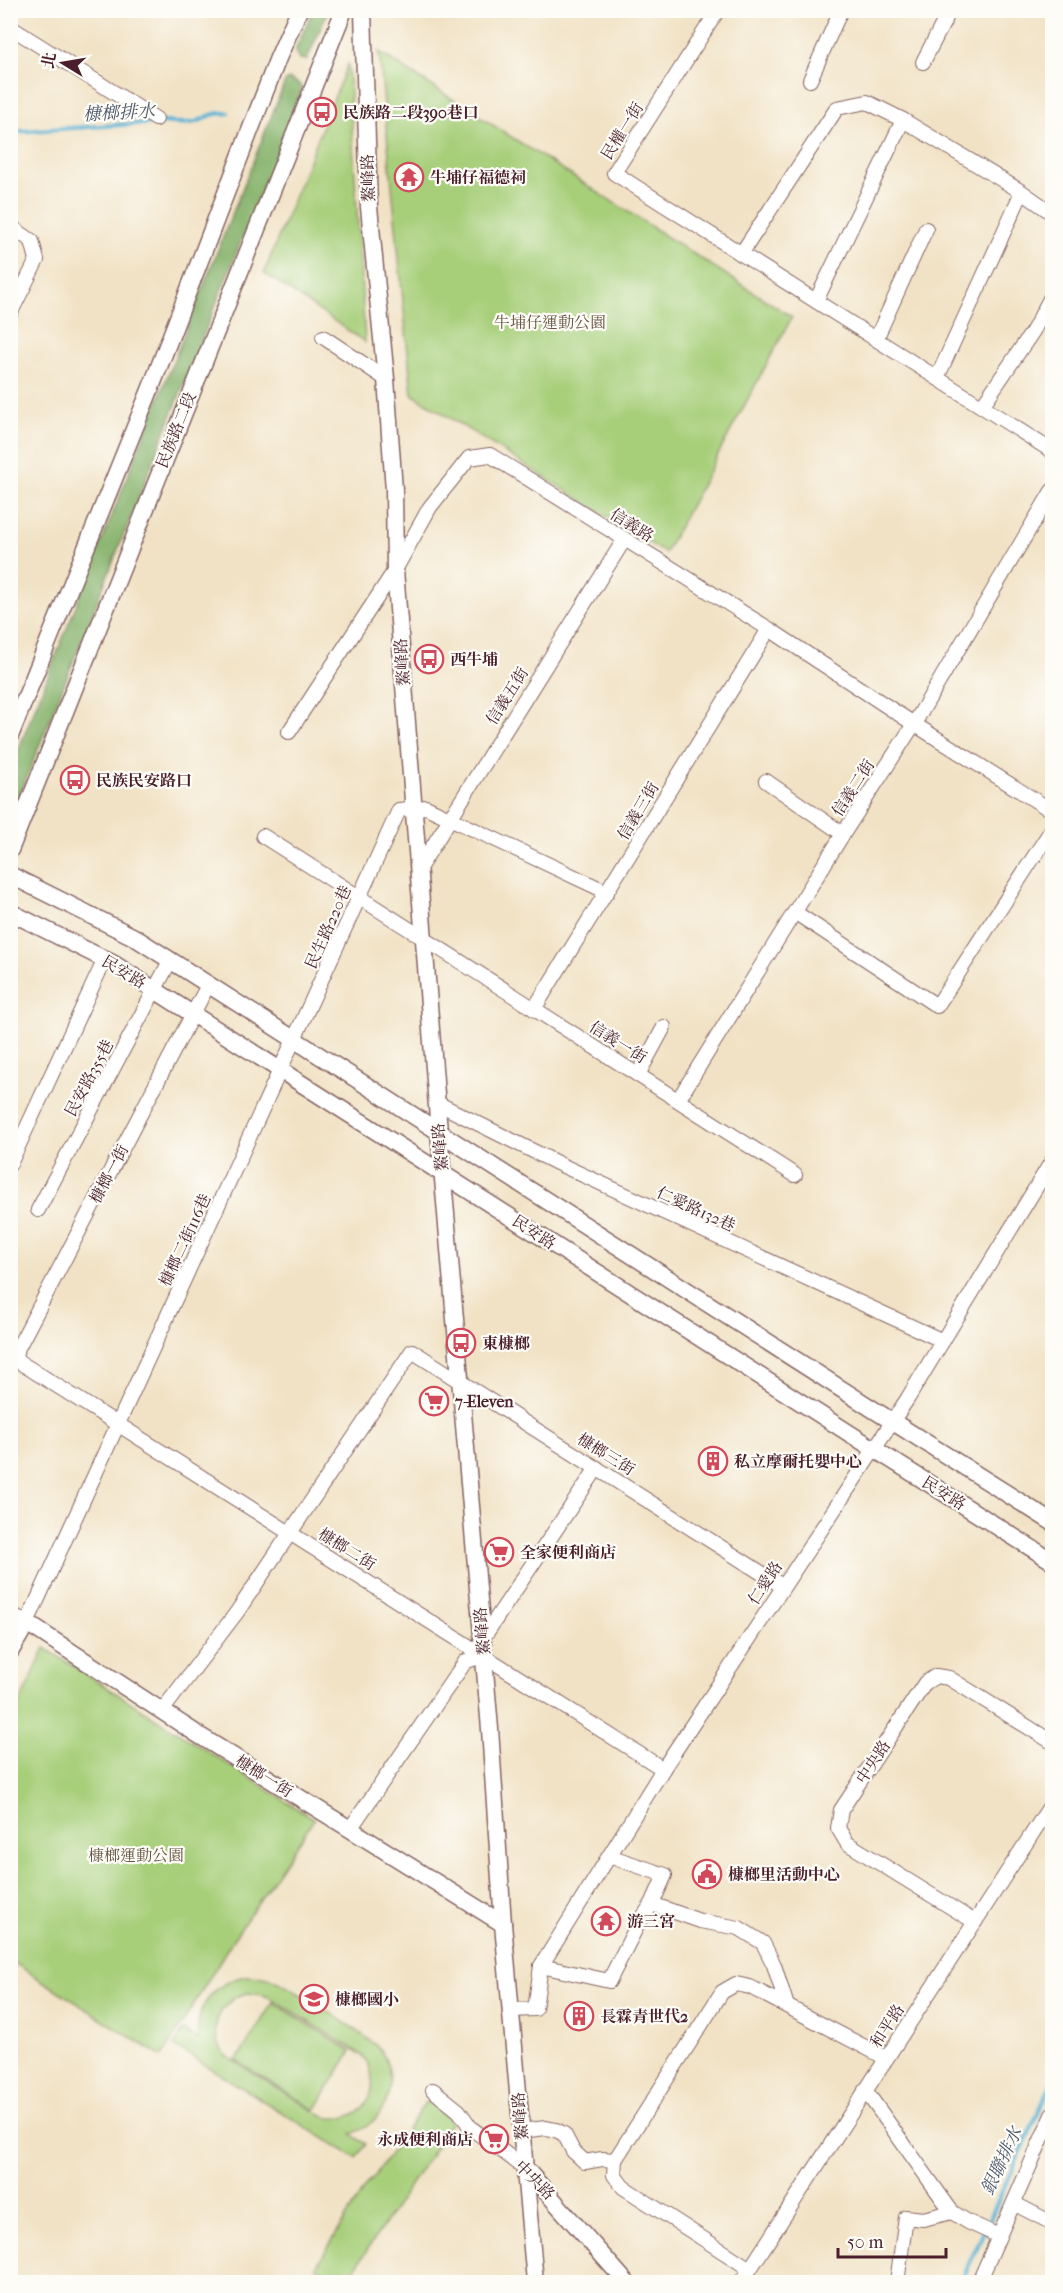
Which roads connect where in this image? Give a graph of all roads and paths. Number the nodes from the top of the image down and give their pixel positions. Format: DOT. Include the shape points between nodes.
graph roads {
  1 [pos="298,10"];
  2 [pos="344,10"];
  3 [pos="363,10"];
  4 [pos="718,10"];
  5 [pos="841,10"];
  6 [pos="950,10"];
  7 [pos="10,27"];
  8 [pos="923,62"];
  9 [pos="810,80"];
  10 [pos="156,119"];
  11 [pos="903,120"];
  12 [pos="1022,192"];
  13 [pos="1053,213"];
  14 [pos="10,226"];
  15 [pos="926,229"];
  16 [pos="741,254"];
  17 [pos="1053,295"];
  18 [pos="816,301"];
  19 [pos="10,314"];
  20 [pos="323,337"];
  21 [pos="876,339"];
  22 [pos="937,378"];
  23 [pos="386,379"];
  24 [pos="982,406"];
  25 [pos="1053,451"];
  26 [pos="1053,491"];
  27 [pos="624,540"];
  28 [pos="395,570"];
  29 [pos="769,629"];
  30 [pos="914,724"];
  31 [pos="288,732"];
  32 [pos="10,736"];
  33 [pos="766,780"];
  34 [pos="414,809"];
  35 [pos="1053,811"];
  36 [pos="450,819"];
  37 [pos="1053,829"];
  38 [pos="843,834"];
  39 [pos="263,836"];
  40 [pos="10,850"];
  41 [pos="418,870"];
  42 [pos="10,875"];
  43 [pos="607,892"];
  44 [pos="360,898"];
  45 [pos="10,912"];
  46 [pos="796,913"];
  47 [pos="423,938"];
  48 [pos="105,959"];
  49 [pos="170,961"];
  50 [pos="208,985"];
  51 [pos="155,990"];
  52 [pos="534,1009"];
  53 [pos="192,1014"];
  54 [pos="664,1027"];
  55 [pos="295,1040"];
  56 [pos="281,1070"];
  57 [pos="638,1075"];
  58 [pos="678,1100"];
  59 [pos="437,1103"];
  60 [pos="439,1132"];
  61 [pos="1053,1161"];
  62 [pos="10,1164"];
  63 [pos="443,1174"];
  64 [pos="795,1175"];
  65 [pos="38,1210"];
  66 [pos="943,1341"];
  67 [pos="12,1361"];
  68 [pos="461,1382"];
  69 [pos="893,1421"];
  70 [pos="119,1425"];
  71 [pos="874,1449"];
  72 [pos="597,1468"];
  73 [pos="1053,1522"];
  74 [pos="290,1532"];
  75 [pos="1053,1561"];
  76 [pos="782,1586"];
  77 [pos="10,1613"];
  78 [pos="27,1623"];
  79 [pos="483,1638"];
  80 [pos="10,1652"];
  81 [pos="484,1655"];
  82 [pos="162,1711"];
  83 [pos="1053,1742"];
  84 [pos="663,1769"];
  85 [pos="1053,1803"];
  86 [pos="350,1829"];
  87 [pos="609,1856"];
  88 [pos="652,1904"];
  89 [pos="975,1922"];
  90 [pos="503,1924"];
  91 [pos="541,1966"];
  92 [pos="787,2006"];
  93 [pos="511,2010"];
  94 [pos="886,2058"];
  95 [pos="433,2090"];
  96 [pos="865,2090"];
  97 [pos="1053,2115"];
  98 [pos="521,2131"];
  99 [pos="615,2160"];
  100 [pos="525,2168"];
  101 [pos="1015,2204"];
  102 [pos="952,2212"];
  103 [pos="1053,2223"];
  104 [pos="999,2236"];
  105 [pos="750,2269"];
  106 [pos="535,2283"];
  107 [pos="626,2283"];
  108 [pos="741,2283"];
  109 [pos="897,2283"];
  110 [pos="979,2283"];
  1 -- 32 [label="street"];
  2 -- 40 [label="street, 民族路二段"];
  3 -- 23 [label="street, 鰲峰路" via="369,207"];
  4 -- 16 [label="street, 民權一街" via="614,173"];
  5 -- 9 [label="street"];
  6 -- 8 [label="street"];
  7 -- 10 [label="street"];
  11 -- 12 [label="street"];
  11 -- 16 [label="street" via="867,102 837,108"];
  11 -- 18 [label="street"];
  12 -- 13 [label="street"];
  12 -- 22 [label="street"];
  14 -- 19 [label="street" via="32,241 37,260"];
  15 -- 21 [label="street"];
  16 -- 18 [label="street, 民權一街"];
  17 -- 24 [label="street"];
  18 -- 21 [label="street, 民權一街"];
  20 -- 23 [label="street"];
  21 -- 22 [label="street, 民權一街"];
  22 -- 24 [label="street, 民權一街"];
  23 -- 28 [label="street, 鰲峰路"];
  24 -- 25 [label="street, 民權一街"];
  26 -- 30 [label="street, 信義二街"];
  27 -- 28 [label="street, 信義路" via="490,455 470,458 463,466 430,507"];
  27 -- 29 [label="street, 信義路"];
  27 -- 36 [label="street, 信義五街"];
  28 -- 31 [label="street, 信義路"];
  28 -- 34 [label="street, 鰲峰路"];
  29 -- 30 [label="street, 信義路"];
  29 -- 43 [label="street, 信義三街"];
  30 -- 35 [label="street, 信義路"];
  30 -- 38 [label="street, 信義二街"];
  33 -- 38 [label="street"];
  34 -- 36 [label="street" via="426,807"];
  34 -- 41 [label="street, 鰲峰路"];
  34 -- 44 [label="street, 民生路220巷" via="399,810"];
  36 -- 41 [label="street, 信義五街"];
  36 -- 43 [label="street"];
  37 -- 46 [label="street" via="937,1006"];
  38 -- 46 [label="street, 信義二街"];
  39 -- 44 [label="street"];
  41 -- 47 [label="street, 鰲峰路"];
  42 -- 49 [label="street, 民安路" via="134,937"];
  43 -- 52 [label="street, 信義三街"];
  44 -- 47 [label="street"];
  44 -- 55 [label="street, 民生路220巷"];
  45 -- 48 [label="street, 民安路"];
  46 -- 58 [label="street, 信義二街"];
  47 -- 52 [label="street, 信義一街"];
  47 -- 59 [label="street, 鰲峰路"];
  48 -- 51 [label="street, 民安路"];
  48 -- 62 [label="street"];
  49 -- 50 [label="street, 民安路"];
  49 -- 51 [label="street, 民安路355巷"];
  50 -- 53 [label="street, 槺榔一街"];
  50 -- 55 [label="street, 民安路"];
  51 -- 53 [label="street, 民安路"];
  51 -- 65 [label="street, 民安路355巷"];
  52 -- 57 [label="street, 信義一街"];
  53 -- 56 [label="street, 民安路"];
  53 -- 67 [label="street, 槺榔一街"];
  54 -- 57 [label="street"];
  55 -- 56 [label="street, 民生路220巷"];
  55 -- 60 [label="street, 民安路"];
  56 -- 63 [label="street, 民安路"];
  56 -- 70 [label="street, 槺榔二街116巷"];
  57 -- 58 [label="street, 信義一街"];
  58 -- 64 [label="street, 信義一街"];
  59 -- 60 [label="street, 鰲峰路"];
  59 -- 66 [label="street, 仁愛路132巷" via="559,1164"];
  60 -- 63 [label="street, 鰲峰路"];
  60 -- 69 [label="street, 民安路"];
  61 -- 66 [label="street, 仁愛路"];
  63 -- 68 [label="street, 鰲峰路"];
  63 -- 71 [label="street, 民安路"];
  66 -- 69 [label="street, 仁愛路"];
  67 -- 70 [label="street, 槺榔二街"];
  68 -- 72 [label="street, 槺榔三街"];
  68 -- 74 [label="street, 槺榔三街" via="412,1351"];
  68 -- 79 [label="street, 鰲峰路"];
  69 -- 71 [label="street, 仁愛路"];
  69 -- 73 [label="street, 民安路"];
  70 -- 74 [label="street, 槺榔二街"];
  70 -- 78 [label="street, 槺榔二街116巷"];
  71 -- 75 [label="street, 民安路"];
  71 -- 76 [label="street, 仁愛路"];
  72 -- 76 [label="street, 槺榔三街"];
  72 -- 79 [label="street"];
  74 -- 81 [label="street, 槺榔二街"];
  74 -- 82 [label="street" via="237,1612"];
  76 -- 84 [label="street, 仁愛路"];
  77 -- 78 [label="street, 槺榔一街"];
  78 -- 80 [label="street"];
  78 -- 82 [label="street, 槺榔一街"];
  79 -- 81 [label="street, 鰲峰路"];
  81 -- 84 [label="street, 槺榔二街"];
  81 -- 86 [label="street" via="465,1662"];
  81 -- 90 [label="street, 鰲峰路"];
  82 -- 86 [label="street, 槺榔一街"];
  83 -- 89 [label="street, 中央路" via="949,1678 936,1676 925,1683 841,1810 837,1828 847,1844"];
  84 -- 87 [label="street, 仁愛路"];
  85 -- 89 [label="street, 和平路"];
  86 -- 90 [label="street, 槺榔一街"];
  87 -- 88 [label="street" via="665,1875"];
  87 -- 91 [label="street, 仁愛路"];
  88 -- 91 [label="street" via="609,1981"];
  88 -- 92 [label="street" via="700,1921 739,1928 763,1943"];
  89 -- 94 [label="street, 和平路"];
  90 -- 93 [label="street, 鰲峰路"];
  91 -- 93 [label="street, 仁愛路" via="535,2009"];
  92 -- 94 [label="street"];
  92 -- 99 [label="street" via="750,1987 736,1984 722,1992"];
  93 -- 98 [label="street, 鰲峰路"];
  94 -- 96 [label="street, 和平路"];
  95 -- 100 [label="street, 中央路" via="459,2110 471,2128"];
  96 -- 102 [label="street"];
  96 -- 105 [label="street, 和平路"];
  97 -- 101 [label="street"];
  98 -- 99 [label="street" via="546,2127 556,2130 564,2134 585,2162"];
  98 -- 100 [label="street, 鰲峰路"];
  99 -- 105 [label="street" via="614,2175 623,2187"];
  100 -- 106 [label="street, 鰲峰路"];
  100 -- 107 [label="street, 中央路"];
  101 -- 103 [label="street"];
  101 -- 104 [label="street"];
  102 -- 104 [label="street"];
  102 -- 109 [label="street" via="923,2219 906,2217"];
  104 -- 110 [label="street"];
  105 -- 108 [label="street, 和平路"];
}
